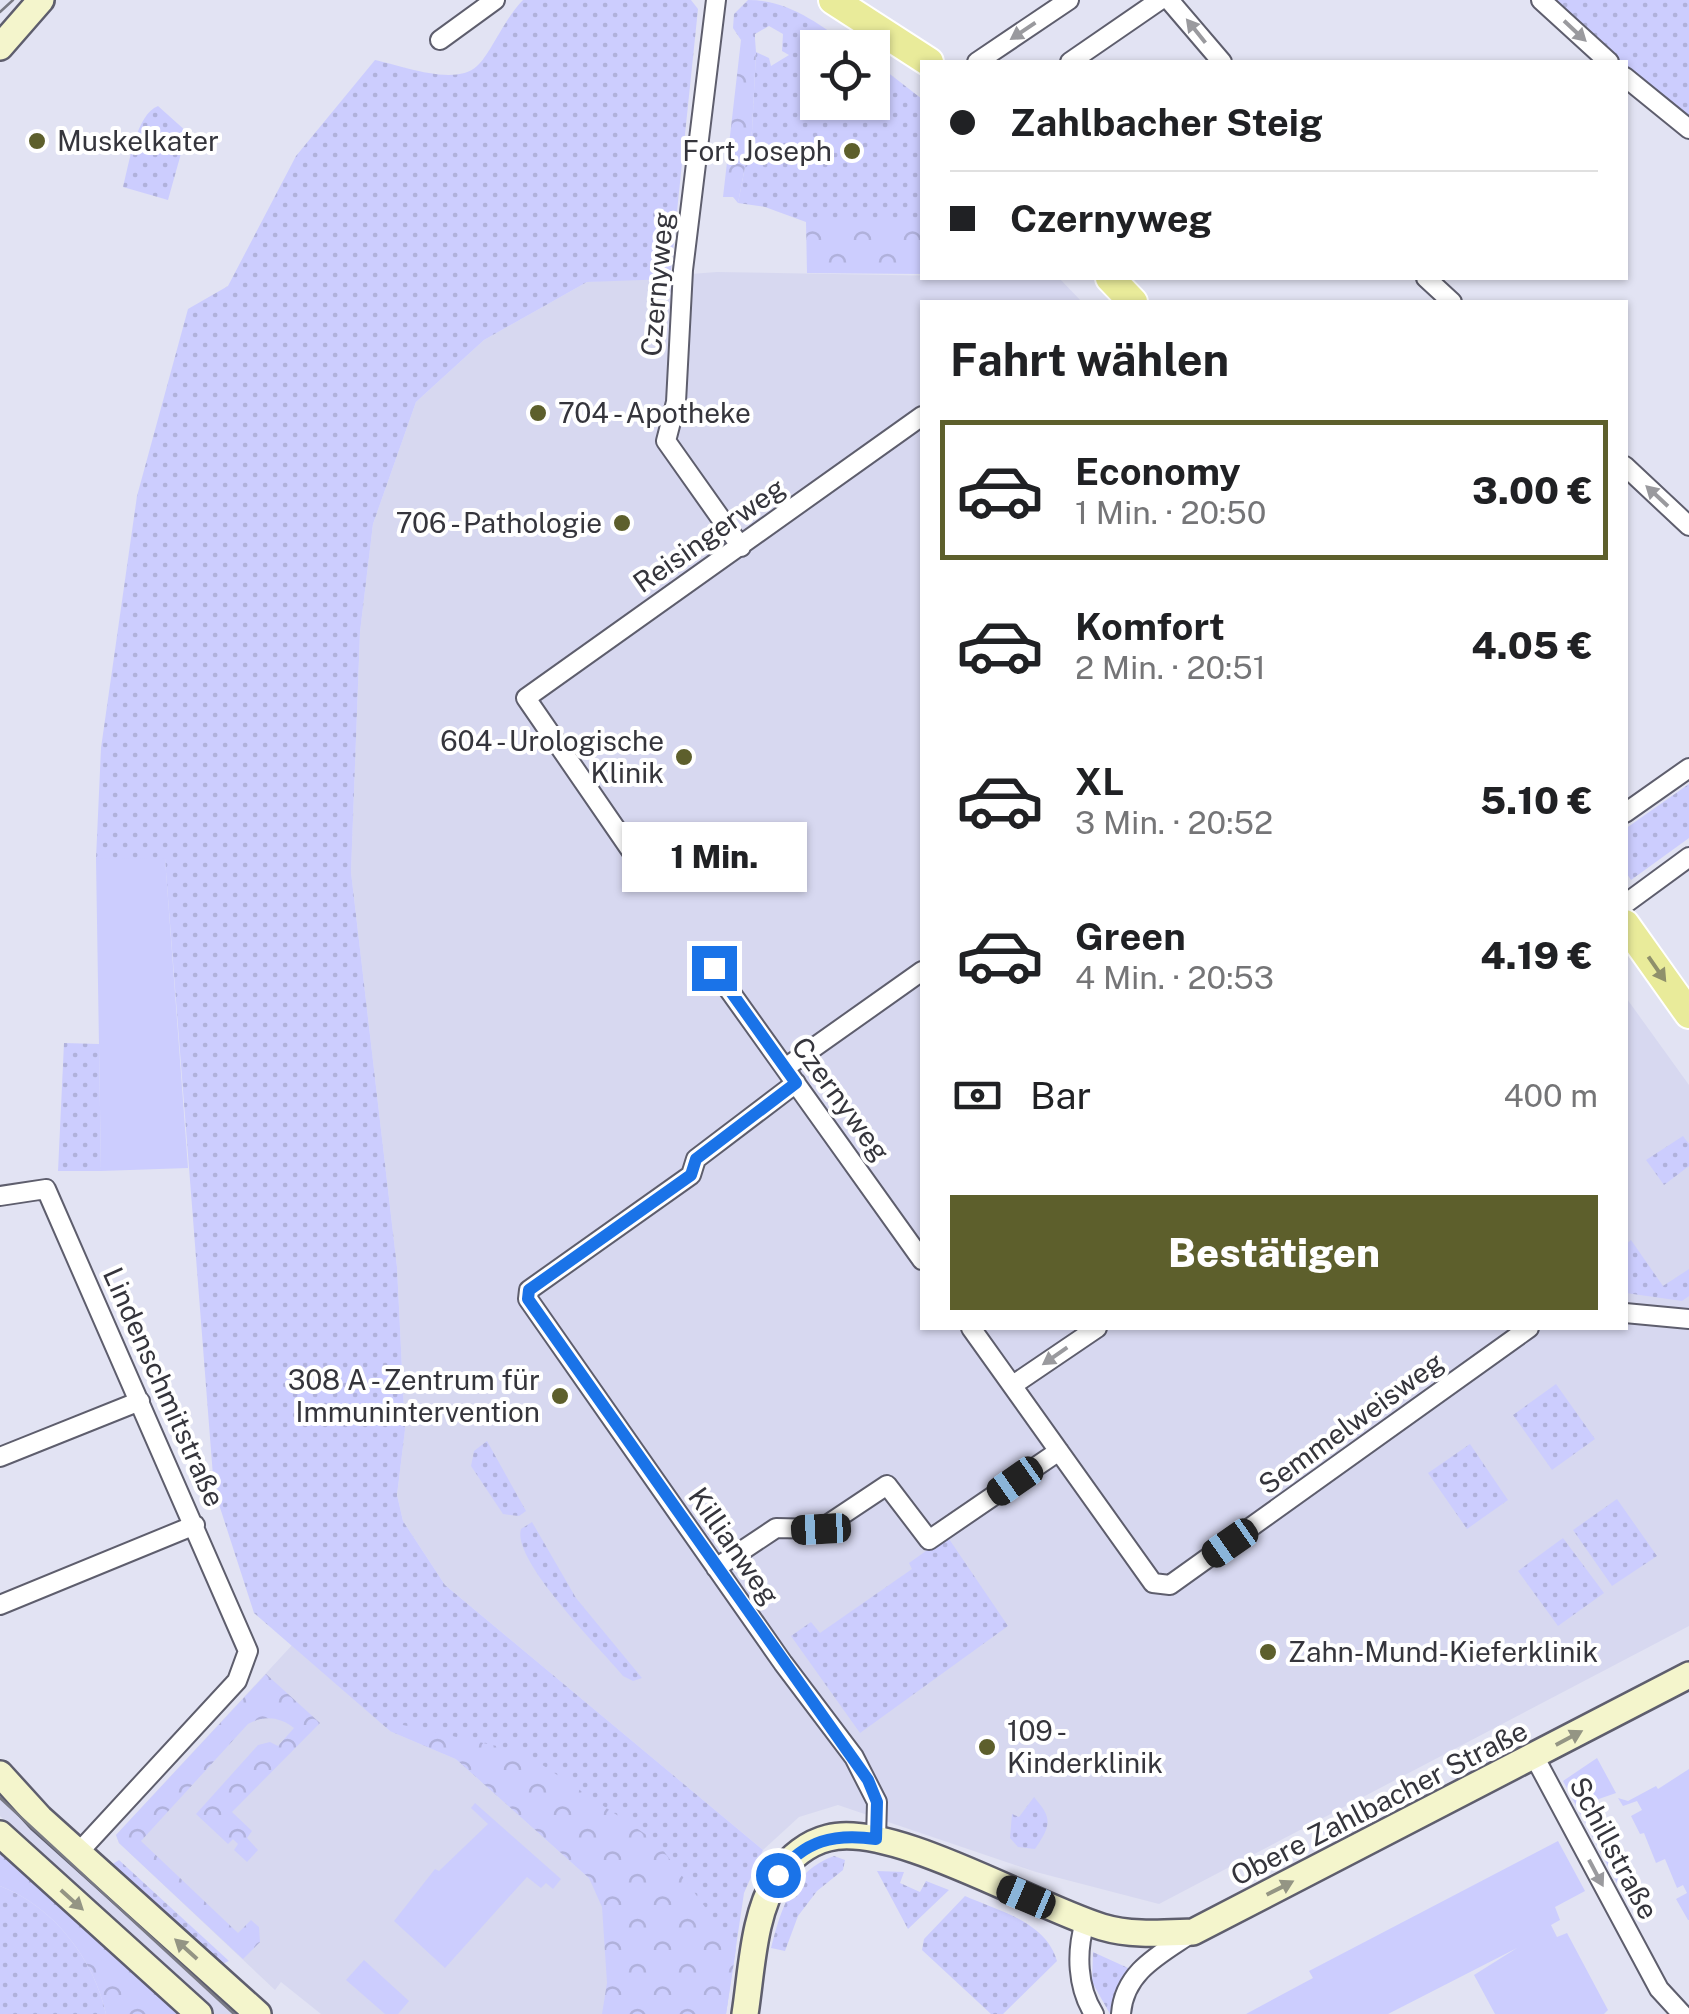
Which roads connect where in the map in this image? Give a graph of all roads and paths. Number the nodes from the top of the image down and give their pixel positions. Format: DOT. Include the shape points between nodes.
graph roads {
  1 [pos="41,0"];
  2 [pos="494,0"];
  3 [pos="717,0"];
  4 [pos="833,0"];
  5 [pos="1069,0"];
  6 [pos="1160,0"];
  7 [pos="1169,0"];
  8 [pos="1541,0"];
  9 [pos="440,40"];
  10 [pos="0,47"];
  11 [pos="927,60"];
  12 [pos="980,60"];
  13 [pos="1073,60"];
  14 [pos="1220,60"];
  15 [pos="1607,60"];
  16 [pos="1628,80"];
  17 [pos="1689,129"];
  18 [pos="1112,280"];
  19 [pos="1428,280"];
  20 [pos="1131,300"];
  21 [pos="1450,300"];
  22 [pos="920,417"];
  23 [pos="1628,469"];
  24 [pos="1689,526"];
  25 [pos="740,547"];
  26 [pos="1689,768"];
  27 [pos="1628,811"];
  28 [pos="634,855"];
  29 [pos="1689,857"];
  30 [pos="1628,902"];
  31 [pos="1628,928"];
  32 [pos="714,968"];
  33 [pos="920,973"];
  34 [pos="1689,1014"];
  35 [pos="791,1076"];
  36 [pos="0,1196"];
  37 [pos="920,1257"];
  38 [pos="1628,1313"];
  39 [pos="1689,1319"];
  40 [pos="972,1330"];
  41 [pos="1094,1330"];
  42 [pos="1526,1330"];
  43 [pos="1013,1385"];
  44 [pos="140,1401"];
  45 [pos="1059,1451"];
  46 [pos="0,1457"];
  47 [pos="195,1525"];
  48 [pos="716,1568"];
  49 [pos="0,1606"];
  50 [pos="1689,1675"];
  51 [pos="1534,1756"];
  52 [pos="0,1774"];
  53 [pos="0,1834"];
  54 [pos="876,1839"];
  55 [pos="78,1853"];
  56 [pos="1086,1922"];
  57 [pos="1193,1932"];
  58 [pos="200,2014"];
  59 [pos="258,2014"];
  60 [pos="745,2014"];
  61 [pos="1094,2014"];
  62 [pos="1121,2014"];
  63 [pos="1682,2014"];
  1 -- 10 [label="street"];
  2 -- 9 [label="street"];
  3 -- 25 [label="street, Czernyweg" via="684,270 676,402 666,441"];
  4 -- 11 [label="main road"];
  5 -- 12 [label="street, one-way"];
  6 -- 13 [label="street"];
  14 -- 7 [label="street, one-way"];
  8 -- 15 [label="street, one-way"];
  16 -- 17 [label="street"];
  18 -- 20 [label="main road"];
  19 -- 21 [label="street"];
  22 -- 25 [label="street, Reisingerweg"];
  24 -- 23 [label="street, one-way"];
  25 -- 28 [label="street, Reisingerweg" via="526,698"];
  26 -- 27 [label="street"];
  29 -- 30 [label="street"];
  31 -- 34 [label="main road, one-way"];
  32 -- 35 [label="street, Czernyweg"];
  33 -- 35 [label="street"];
  35 -- 37 [label="street, Czernyweg"];
  35 -- 48 [label="street, Killianweg" via="696,1159 691,1175 529,1290 528,1299"];
  36 -- 44 [label="street, Lindenschmitstraße" via="46,1188"];
  38 -- 39 [label="street"];
  40 -- 43 [label="street"];
  41 -- 43 [label="street, one-way"];
  42 -- 45 [label="street, Semmelweisweg" via="1170,1585 1153,1583"];
  43 -- 45 [label="street"];
  44 -- 46 [label="street"];
  44 -- 47 [label="street, Lindenschmitstraße"];
  45 -- 48 [label="street" via="928,1540 888,1485 821,1529 776,1528"];
  47 -- 49 [label="street"];
  47 -- 55 [label="street, Lindenschmitstraße" via="248,1651 237,1682"];
  48 -- 54 [label="street, Killianweg" via="868,1780 877,1802"];
  51 -- 50 [label="street, Obere Zahlbacher Straße, one-way"];
  57 -- 51 [label="street, Obere Zahlbacher Straße, one-way"];
  51 -- 63 [label="street, Schillstraße, one-way" via="1659,1988"];
  52 -- 55 [label="street"];
  53 -- 58 [label="street, one-way"];
  54 -- 56 [label="street, Obere Zahlbacher Straße"];
  54 -- 60 [label="street" via="826,1838 789,1861 761,1918"];
  59 -- 55 [label="street, one-way"];
  56 -- 57 [label="street, Obere Zahlbacher Straße" via="1121,1932"];
  56 -- 61 [label="street" via="1080,1966"];
  57 -- 62 [label="street" via="1141,1968 1125,1991"];
}
